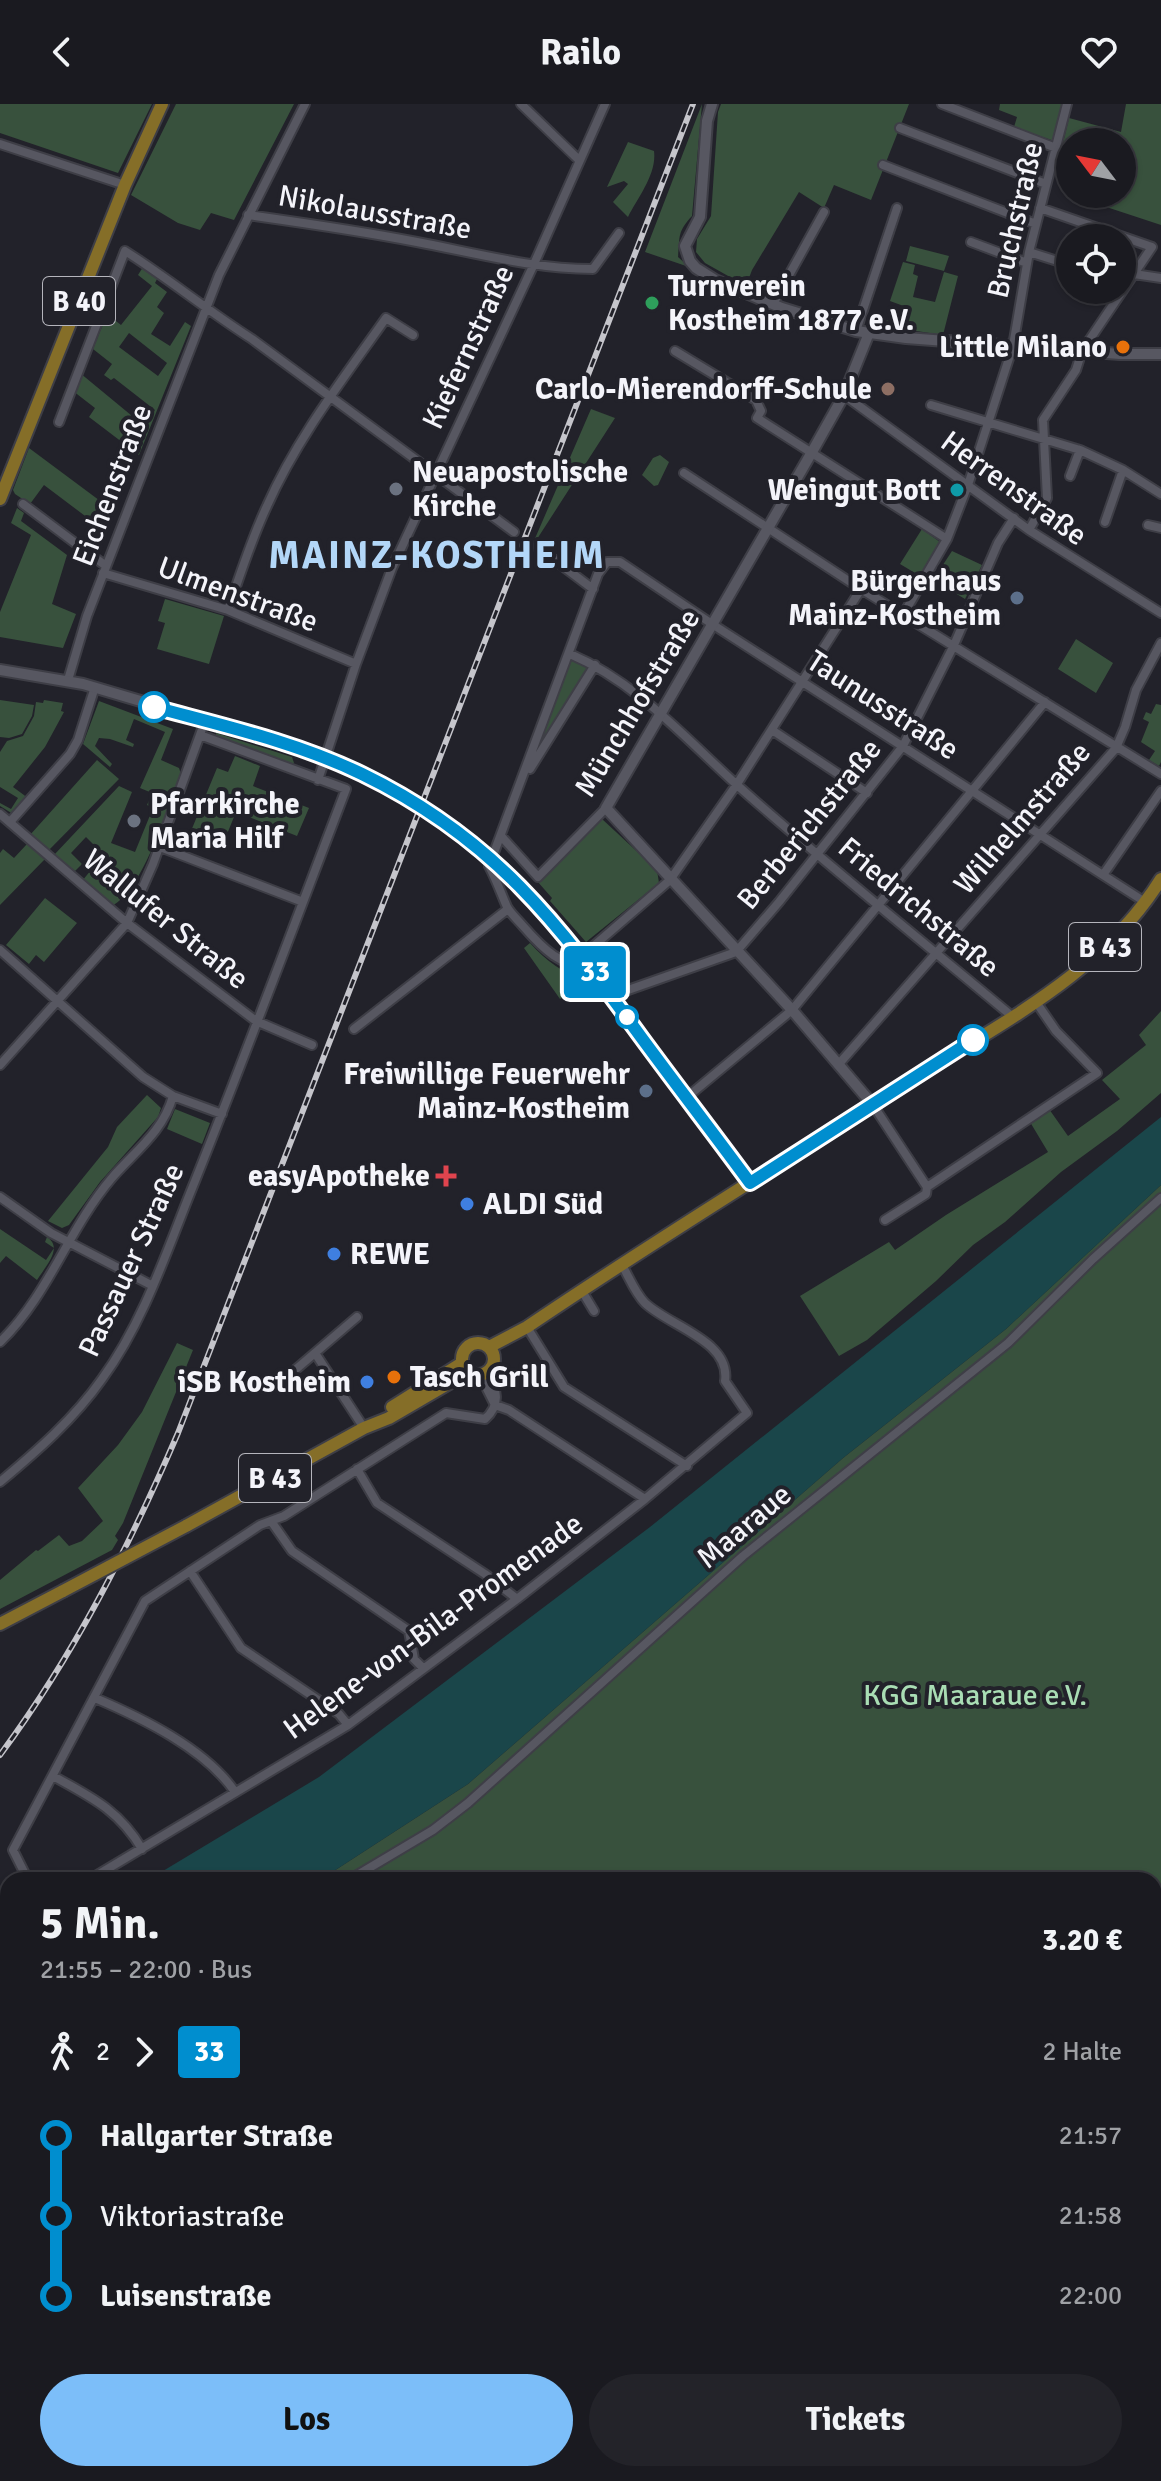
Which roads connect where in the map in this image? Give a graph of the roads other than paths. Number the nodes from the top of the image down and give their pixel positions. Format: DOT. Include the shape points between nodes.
graph roads {
  1 [pos="162,104"];
  2 [pos="305,104"];
  3 [pos="521,104"];
  4 [pos="605,104"];
  5 [pos="712,104"];
  6 [pos="942,104"];
  7 [pos="1067,104"];
  8 [pos="900,128"];
  9 [pos="1061,128"];
  10 [pos="0,144"];
  11 [pos="1056,148"];
  12 [pos="579,160"];
  13 [pos="883,165"];
  14 [pos="1046,184"];
  15 [pos="125,185"];
  16 [pos="897,208"];
  17 [pos="1040,208"];
  18 [pos="824,212"];
  19 [pos="248,215"];
  20 [pos="1036,224"];
  21 [pos="1086,224"];
  22 [pos="619,233"];
  23 [pos="1136,241"];
  24 [pos="971,242"];
  25 [pos="1029,252"];
  26 [pos="1056,261"];
  27 [pos="1027,263"];
  28 [pos="534,264"];
  29 [pos="1136,271"];
  30 [pos="1136,274"];
  31 [pos="1161,278"];
  32 [pos="773,304"];
  33 [pos="1111,304"];
  34 [pos="206,310"];
  35 [pos="856,331"];
  36 [pos="869,333"];
  37 [pos="413,335"];
  38 [pos="1013,346"];
  39 [pos="675,351"];
  40 [pos="1082,351"];
  41 [pos="1161,354"];
  42 [pos="844,395"];
  43 [pos="329,398"];
  44 [pos="931,405"];
  45 [pos="59,422"];
  46 [pos="987,423"];
  47 [pos="1043,439"];
  48 [pos="1080,450"];
  49 [pos="812,452"];
  50 [pos="1123,470"];
  51 [pos="684,473"];
  52 [pos="435,474"];
  53 [pos="1070,476"];
  54 [pos="968,485"];
  55 [pos="1161,494"];
  56 [pos="0,499"];
  57 [pos="23,504"];
  58 [pos="1014,518"];
  59 [pos="1105,522"];
  60 [pos="1148,525"];
  61 [pos="768,528"];
  62 [pos="1161,528"];
  63 [pos="1029,530"];
  64 [pos="514,532"];
  65 [pos="947,539"];
  66 [pos="536,546"];
  67 [pos="104,570"];
  68 [pos="593,589"];
  69 [pos="861,589"];
  70 [pos="228,610"];
  71 [pos="1161,613"];
  72 [pos="903,615"];
  73 [pos="712,624"];
  74 [pos="1161,643"];
  75 [pos="954,645"];
  76 [pos="570,654"];
  77 [pos="356,664"];
  78 [pos="595,665"];
  79 [pos="0,670"];
  80 [pos="68,680"];
  81 [pos="802,682"];
  82 [pos="95,687"];
  83 [pos="1045,702"];
  84 [pos="661,712"];
  85 [pos="205,721"];
  86 [pos="772,730"];
  87 [pos="200,735"];
  88 [pos="903,746"];
  89 [pos="1116,748"];
  90 [pos="1161,774"];
  91 [pos="318,780"];
  92 [pos="737,784"];
  93 [pos="520,787"];
  94 [pos="972,790"];
  95 [pos="1161,791"];
  96 [pos="865,792"];
  97 [pos="606,808"];
  98 [pos="4,819"];
  99 [pos="1040,835"];
  100 [pos="501,836"];
  101 [pos="160,847"];
  102 [pos="818,853"];
  103 [pos="1103,875"];
  104 [pos="670,880"];
  105 [pos="1159,887"];
  106 [pos="303,902"];
  107 [pos="1145,902"];
  108 [pos="879,904"];
  109 [pos="508,909"];
  110 [pos="127,923"];
  111 [pos="0,950"];
  112 [pos="580,952"];
  113 [pos="736,952"];
  114 [pos="936,952"];
  115 [pos="592,968"];
  116 [pos="611,996"];
  117 [pos="58,1001"];
  118 [pos="1036,1002"];
  119 [pos="792,1010"];
  120 [pos="1013,1017"];
  121 [pos="256,1021"];
  122 [pos="354,1029"];
  123 [pos="312,1045"];
  124 [pos="0,1065"];
  125 [pos="838,1065"];
  126 [pos="173,1096"];
  127 [pos="686,1098"];
  128 [pos="873,1105"];
  129 [pos="222,1114"];
  130 [pos="750,1183"];
  131 [pos="927,1187"];
  132 [pos="0,1197"];
  133 [pos="1161,1198"];
  134 [pos="885,1220"];
  135 [pos="67,1242"];
  136 [pos="622,1265"];
  137 [pos="153,1286"];
  138 [pos="582,1291"];
  139 [pos="594,1311"];
  140 [pos="357,1317"];
  141 [pos="525,1329"];
  142 [pos="0,1342"];
  143 [pos="491,1351"];
  144 [pos="315,1353"];
  145 [pos="295,1370"];
  146 [pos="475,1370"];
  147 [pos="495,1405"];
  148 [pos="364,1428"];
  149 [pos="687,1466"];
  150 [pos="357,1469"];
  151 [pos="0,1482"];
  152 [pos="645,1499"];
  153 [pos="271,1521"];
  154 [pos="190,1571"];
  155 [pos="517,1599"];
  156 [pos="0,1624"];
  157 [pos="423,1668"];
  158 [pos="95,1698"];
  159 [pos="348,1725"];
  160 [pos="53,1776"];
  161 [pos="235,1792"];
  162 [pos="142,1849"];
  163 [pos="24,1872"];
  164 [pos="103,1872"];
  165 [pos="362,1872"];
  1 -- 15 [label="main road, B 40"];
  2 -- 19 [label="street, Eichenstraße"];
  3 -- 12 [label="street"];
  4 -- 12 [label="street, Kiefernstraße"];
  5 -- 32 [label="street" via="700,217 686,251 706,275"];
  6 -- 11 [label="street"];
  7 -- 9 [label="street, Bruchstraße"];
  8 -- 14 [label="street"];
  10 -- 15 [label="street"];
  11 -- 14 [label="street, Bruchstraße"];
  12 -- 28 [label="street, Kiefernstraße"];
  13 -- 20 [label="street"];
  14 -- 17 [label="street, Bruchstraße"];
  15 -- 56 [label="main road, B 40"];
  16 -- 35 [label="street"];
  17 -- 20 [label="street, Bruchstraße"];
  17 -- 21 [label="street"];
  18 -- 32 [label="street"];
  19 -- 28 [label="street, Nikolausstraße"];
  19 -- 34 [label="street, Eichenstraße"];
  20 -- 25 [label="street, Bruchstraße"];
  22 -- 28 [label="street, Nikolausstraße" via="593,269"];
  23 -- 29 [label="street" via="1152,247"];
  24 -- 27 [label="street"];
  25 -- 26 [label="street"];
  25 -- 27 [label="street, Bruchstraße"];
  27 -- 38 [label="street, Bruchstraße"];
  28 -- 52 [label="street, Kiefernstraße"];
  30 -- 31 [label="street"];
  32 -- 35 [label="street"];
  33 -- 40 [label="street"];
  34 -- 43 [label="street"];
  34 -- 45 [label="street" via="125,251"];
  34 -- 67 [label="street, Eichenstraße"];
  35 -- 36 [label="street"];
  36 -- 38 [label="street"];
  36 -- 42 [label="street, Münchhofstraße"];
  37 -- 43 [label="street" via="386,318"];
  38 -- 40 [label="street"];
  38 -- 46 [label="street, Bruchstraße"];
  39 -- 49 [label="street" via="756,400 761,411 757,418"];
  40 -- 41 [label="street"];
  40 -- 47 [label="street" via="1076,370 1043,420"];
  42 -- 49 [label="street, Münchhofstraße"];
  42 -- 54 [label="street, Herrenstraße"];
  43 -- 52 [label="street"];
  43 -- 70 [label="street" via="267,505"];
  44 -- 46 [label="street"];
  46 -- 47 [label="street"];
  46 -- 54 [label="street, Bruchstraße"];
  47 -- 48 [label="street"];
  47 -- 63 [label="street" via="1047,498"];
  48 -- 50 [label="street"];
  48 -- 53 [label="street"];
  49 -- 61 [label="street, Münchhofstraße"];
  49 -- 65 [label="street"];
  50 -- 55 [label="street"];
  50 -- 59 [label="street"];
  51 -- 61 [label="street"];
  52 -- 64 [label="street"];
  52 -- 77 [label="street, Kiefernstraße"];
  54 -- 58 [label="street, Herrenstraße"];
  54 -- 65 [label="street, Bruchstraße"];
  57 -- 67 [label="street, Ulmenstraße"];
  58 -- 63 [label="street, Herrenstraße"];
  58 -- 75 [label="street, Berberichstraße"];
  60 -- 62 [label="street"];
  61 -- 69 [label="street"];
  61 -- 73 [label="street, Münchhofstraße"];
  63 -- 71 [label="street, Herrenstraße"];
  65 -- 72 [label="street, Bruchstraße"];
  66 -- 68 [label="street"];
  67 -- 70 [label="street, Ulmenstraße"];
  67 -- 80 [label="street, Eichenstraße"];
  68 -- 73 [label="street, Taunusstraße" via="607,562 620,562"];
  68 -- 76 [label="street"];
  69 -- 72 [label="street"];
  69 -- 81 [label="street"];
  70 -- 77 [label="street, Ulmenstraße"];
  72 -- 75 [label="street"];
  73 -- 81 [label="street, Taunusstraße"];
  73 -- 84 [label="street, Münchhofstraße"];
  74 -- 89 [label="street" via="1136,690"];
  75 -- 83 [label="street"];
  75 -- 88 [label="street, Berberichstraße"];
  76 -- 78 [label="street, Friedrichstraße"];
  76 -- 93 [label="street"];
  77 -- 91 [label="street, Kiefernstraße"];
  78 -- 84 [label="street, Friedrichstraße"];
  78 -- 93 [label="street"];
  79 -- 80 [label="street"];
  80 -- 82 [label="street"];
  81 -- 86 [label="street"];
  81 -- 88 [label="street, Taunusstraße"];
  82 -- 85 [label="street"];
  82 -- 98 [label="street" via="70,754"];
  83 -- 89 [label="street"];
  83 -- 94 [label="street"];
  84 -- 92 [label="street, Friedrichstraße"];
  84 -- 97 [label="street, Münchhofstraße"];
  85 -- 87 [label="street"];
  85 -- 112 [label="street, bridge" via="296,747 413,801 518,883"];
  86 -- 92 [label="street"];
  86 -- 96 [label="street"];
  87 -- 91 [label="street"];
  87 -- 101 [label="street"];
  88 -- 94 [label="street, Taunusstraße"];
  88 -- 96 [label="street, Berberichstraße"];
  89 -- 90 [label="street"];
  89 -- 99 [label="street, Wilhelmstraße"];
  91 -- 106 [label="street, Passauer Straße" via="346,789"];
  92 -- 102 [label="street, Friedrichstraße"];
  92 -- 104 [label="street"];
  93 -- 100 [label="street"];
  94 -- 99 [label="street, Taunusstraße"];
  94 -- 108 [label="street"];
  95 -- 103 [label="street"];
  96 -- 102 [label="street, Berberichstraße"];
  97 -- 100 [label="street, Münchhofstraße" via="538,877"];
  97 -- 104 [label="street"];
  98 -- 110 [label="street, Wallufer Straße"];
  99 -- 103 [label="street, Taunusstraße"];
  99 -- 114 [label="street, Wilhelmstraße"];
  100 -- 109 [label="street" via="489,866"];
  101 -- 106 [label="street"];
  101 -- 110 [label="street"];
  102 -- 108 [label="street, Friedrichstraße"];
  102 -- 113 [label="street, Berberichstraße"];
  103 -- 107 [label="street, Taunusstraße"];
  104 -- 112 [label="street"];
  104 -- 113 [label="street"];
  105 -- 107 [label="main road, B 43"];
  106 -- 121 [label="street, Passauer Straße"];
  107 -- 118 [label="main road, B 43" via="1091,960"];
  108 -- 114 [label="street, Friedrichstraße"];
  108 -- 119 [label="street"];
  109 -- 115 [label="street" via="555,958"];
  109 -- 122 [label="street"];
  110 -- 117 [label="street"];
  110 -- 121 [label="street, Wallufer Straße"];
  111 -- 117 [label="street"];
  112 -- 115 [label="street"];
  113 -- 116 [label="street, Berberichstraße"];
  113 -- 119 [label="street"];
  114 -- 120 [label="street, Friedrichstraße"];
  114 -- 125 [label="street, Wilhelmstraße"];
  115 -- 116 [label="street"];
  116 -- 127 [label="street"];
  117 -- 124 [label="street"];
  117 -- 126 [label="street" via="143,1077"];
  118 -- 120 [label="main road, B 43"];
  118 -- 131 [label="street" via="1097,1073"];
  119 -- 125 [label="street"];
  119 -- 127 [label="street"];
  120 -- 128 [label="main road, B 43"];
  121 -- 123 [label="street, Wallufer Straße"];
  121 -- 129 [label="street, Passauer Straße"];
  125 -- 128 [label="street"];
  126 -- 129 [label="street"];
  126 -- 135 [label="street" via="158,1129 112,1178"];
  127 -- 130 [label="street"];
  128 -- 130 [label="main road, B 43"];
  128 -- 131 [label="street"];
  129 -- 137 [label="street, Passauer Straße"];
  130 -- 136 [label="main road, B 43"];
  131 -- 134 [label="street" via="926,1194"];
  132 -- 135 [label="street"];
  133 -- 165 [label="street, Maaraue" via="1008,1343 743,1556 468,1803"];
  135 -- 137 [label="street"];
  135 -- 142 [label="street" via="39,1295"];
  136 -- 138 [label="main road, B 43"];
  136 -- 149 [label="street, Helene-von-Bila-Promenade" via="644,1302 720,1353 725,1381 747,1413"];
  137 -- 151 [label="street, Passauer Straße" via="103,1378 70,1418"];
  138 -- 139 [label="street"];
  138 -- 141 [label="main road, B 43"];
  140 -- 144 [label="street"];
  141 -- 143 [label="main road, B 43"];
  141 -- 149 [label="street" via="564,1387"];
  143 -- 146 [label="main road" via="494,1362"];
  143 -- 146 [label="main road, B 43" via="479,1344 464,1353"];
  144 -- 145 [label="street"];
  144 -- 148 [label="street"];
  146 -- 147 [label="street"];
  146 -- 148 [label="main road, B 43" via="385,1411"];
  147 -- 150 [label="street" via="485,1419 446,1413"];
  147 -- 152 [label="street"];
  148 -- 156 [label="main road, B 43, bridge"];
  149 -- 152 [label="street, Helene-von-Bila-Promenade"];
  150 -- 153 [label="street"];
  150 -- 155 [label="street" via="377,1503"];
  152 -- 155 [label="street, Helene-von-Bila-Promenade"];
  153 -- 154 [label="street"];
  153 -- 157 [label="street" via="292,1551 409,1631 414,1659"];
  154 -- 158 [label="street" via="145,1601"];
  154 -- 159 [label="street" via="241,1648"];
  155 -- 157 [label="street, Helene-von-Bila-Promenade"];
  157 -- 159 [label="street, Helene-von-Bila-Promenade"];
  158 -- 160 [label="street"];
  158 -- 161 [label="street" via="137,1716 198,1756"];
  159 -- 161 [label="street, Helene-von-Bila-Promenade"];
  160 -- 162 [label="street" via="113,1810"];
  160 -- 163 [label="street" via="13,1850"];
  161 -- 162 [label="street, Helene-von-Bila-Promenade"];
  162 -- 164 [label="street, Helene-von-Bila-Promenade"];
}
